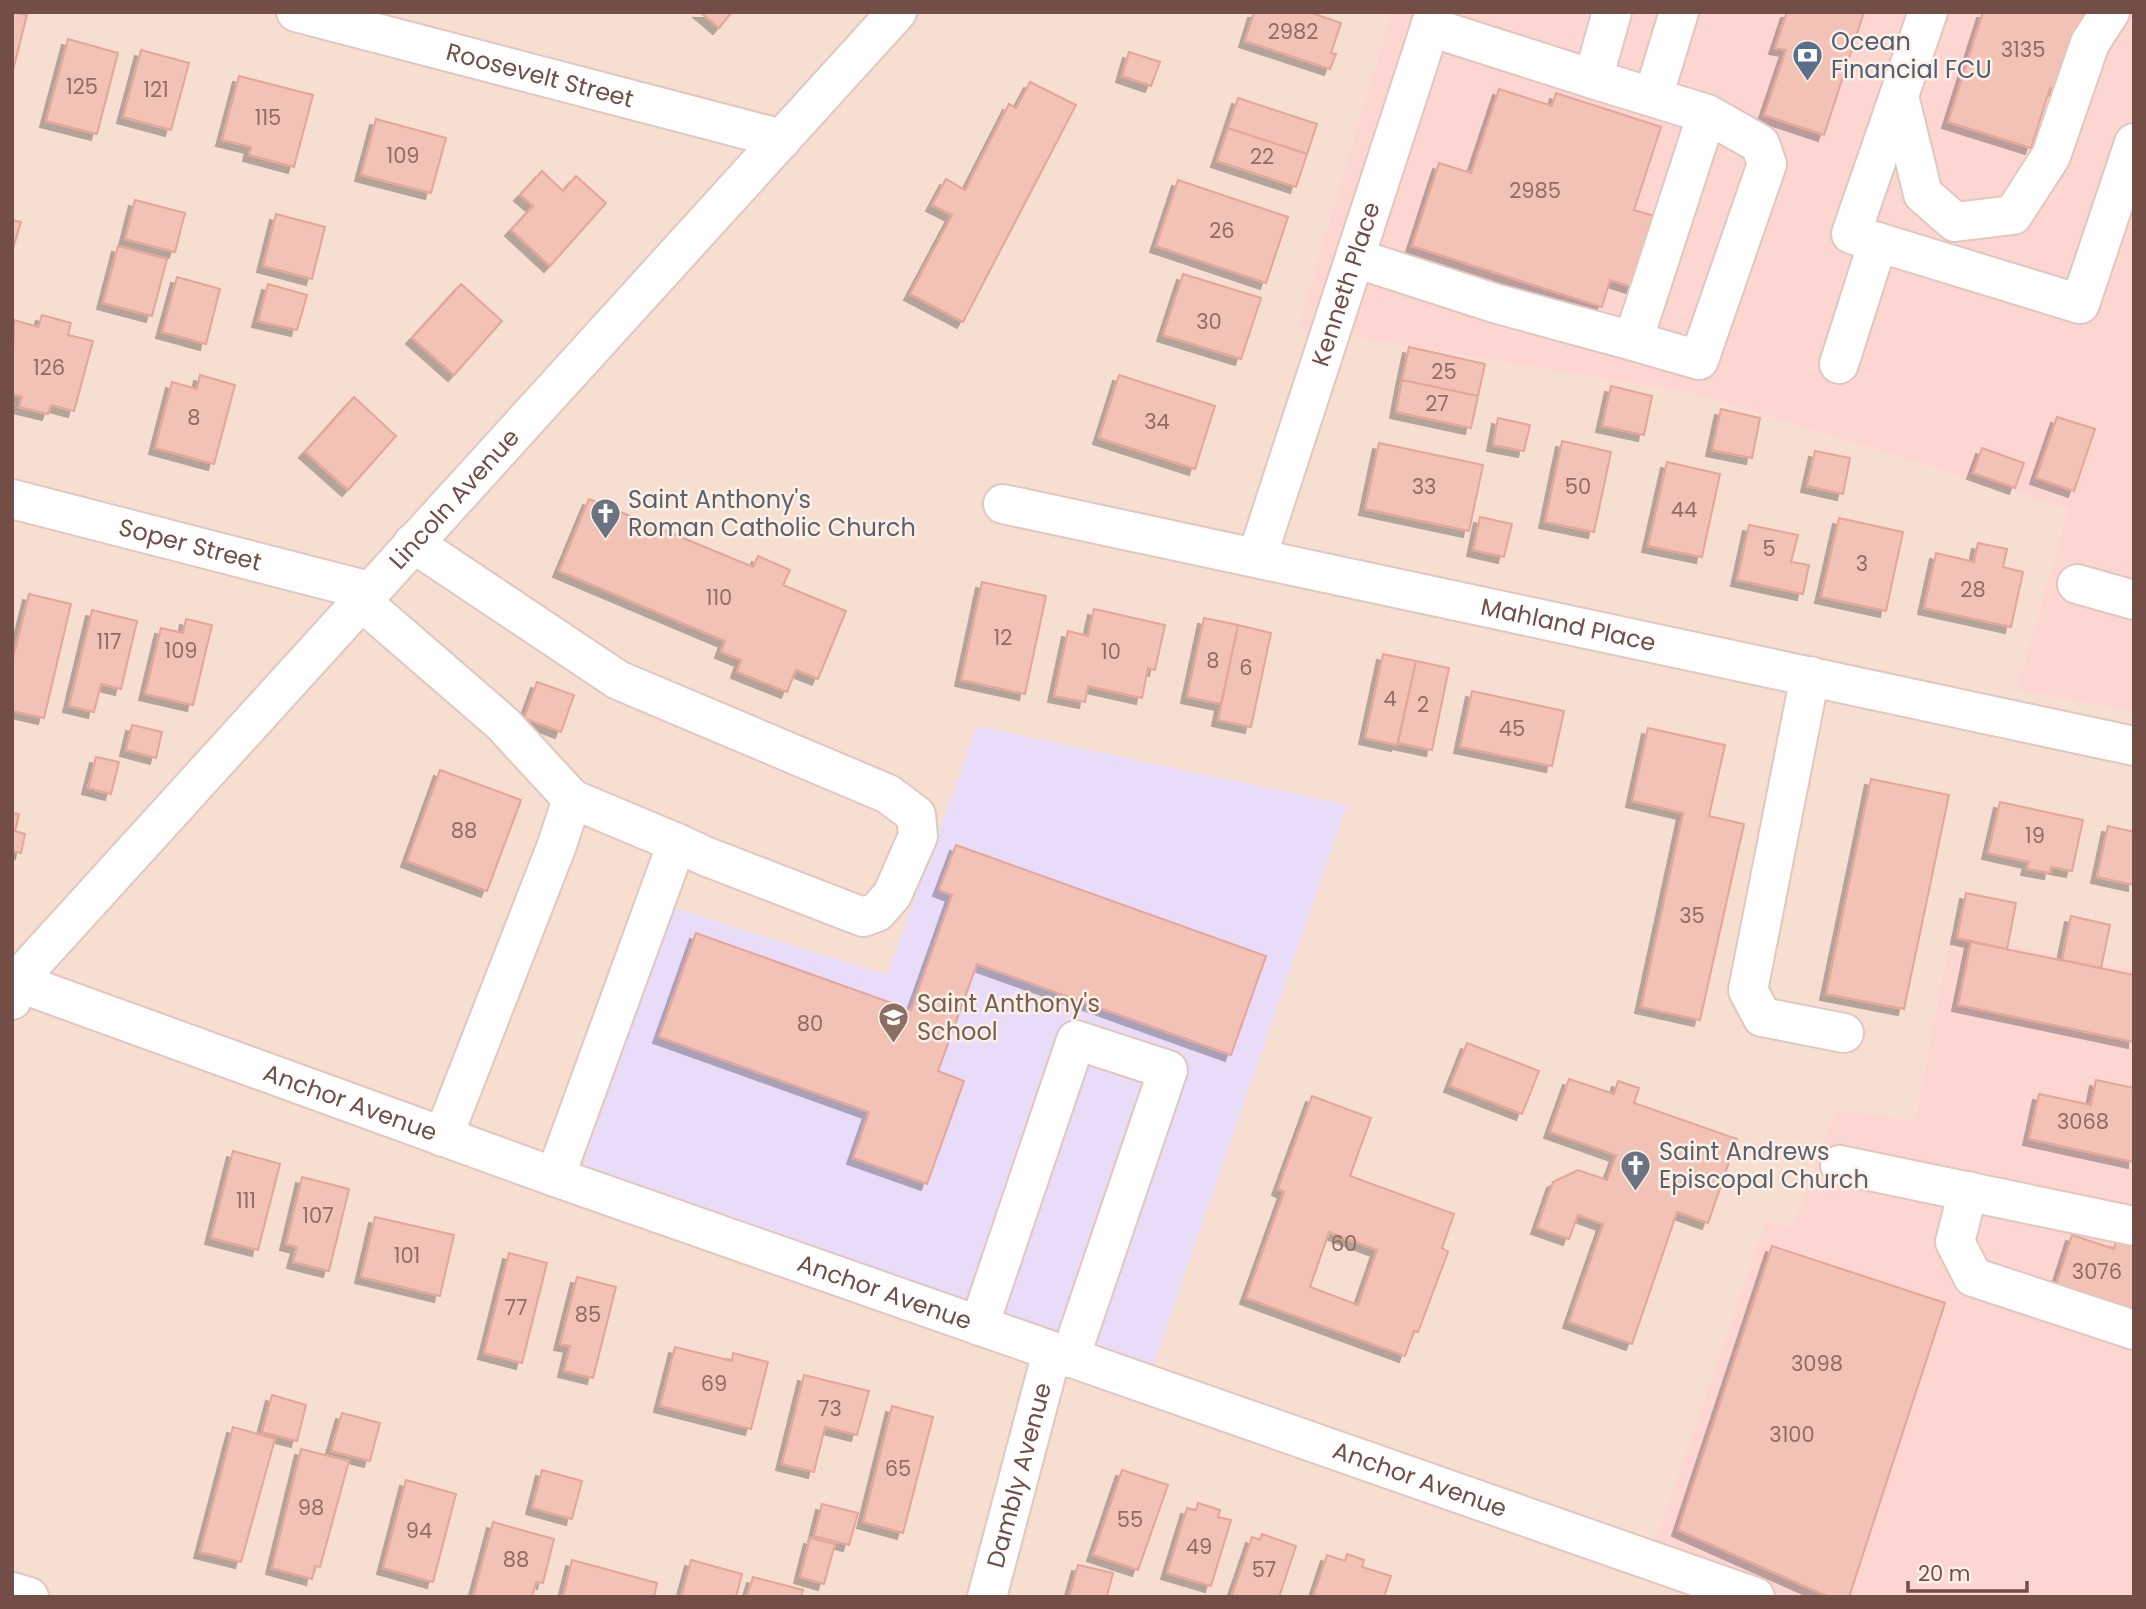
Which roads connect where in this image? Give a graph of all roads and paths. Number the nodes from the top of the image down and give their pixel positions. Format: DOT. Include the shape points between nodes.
graph roads {
  1 [pos="296,12"];
  2 [pos="897,12"];
  3 [pos="1612,12"];
  4 [pos="1679,12"];
  5 [pos="1928,12"];
  6 [pos="2110,12"];
  7 [pos="1432,20"];
  8 [pos="1593,79"];
  9 [pos="1899,96"];
  10 [pos="1653,97"];
  11 [pos="1707,114"];
  12 [pos="782,139"];
  13 [pos="2134,144"];
  14 [pos="1878,242"];
  15 [pos="1355,258"];
  16 [pos="1633,341"];
  17 [pos="1839,364"];
  18 [pos="12,499"];
  19 [pos="1003,505"];
  20 [pos="413,543"];
  21 [pos="1257,557"];
  22 [pos="2077,584"];
  23 [pos="365,596"];
  24 [pos="2134,600"];
  25 [pos="1810,676"];
  26 [pos="2134,746"];
  27 [pos="572,799"];
  28 [pos="677,843"];
  29 [pos="14,989"];
  30 [pos="1844,1033"];
  31 [pos="443,1137"];
  32 [pos="1840,1165"];
  33 [pos="555,1177"];
  34 [pos="1968,1191"];
  35 [pos="2134,1226"];
  36 [pos="979,1326"];
  37 [pos="2134,1330"];
  38 [pos="1061,1355"];
  39 [pos="12,1592"];
  40 [pos="29,1597"];
  41 [pos="987,1597"];
  42 [pos="1755,1597"];
  1 -- 12 [label="street, Roosevelt Street"];
  2 -- 12 [label="street, Lincoln Avenue"];
  3 -- 8 [label="street"];
  4 -- 10 [label="street"];
  5 -- 9 [label="street"];
  6 -- 9 [label="street" via="2090,43 2051,156 2013,215 1955,222 1923,194"];
  7 -- 8 [label="street"];
  7 -- 15 [label="street, Kenneth Place"];
  8 -- 10 [label="street"];
  9 -- 14 [label="street" via="1851,234"];
  10 -- 11 [label="street"];
  11 -- 16 [label="street"];
  11 -- 16 [label="street" via="1760,144 1767,164 1699,360"];
  12 -- 20 [label="street, Lincoln Avenue"];
  13 -- 14 [label="street" via="2080,304"];
  14 -- 17 [label="street"];
  15 -- 16 [label="street"];
  15 -- 21 [label="street, Kenneth Place"];
  18 -- 23 [label="street, Soper Street"];
  19 -- 21 [label="street, Mahland Place"];
  20 -- 23 [label="street, Lincoln Avenue"];
  20 -- 28 [label="street" via="618,680 888,794 916,815 918,836 892,895 877,912 863,917"];
  21 -- 25 [label="street, Mahland Place"];
  22 -- 24 [label="street"];
  23 -- 27 [label="street" via="503,724"];
  23 -- 29 [label="street, Lincoln Avenue"];
  25 -- 26 [label="street, Mahland Place"];
  25 -- 30 [label="street" via="1748,990 1762,1017"];
  27 -- 28 [label="street"];
  27 -- 31 [label="street"];
  28 -- 33 [label="street"];
  29 -- 31 [label="street, Anchor Avenue"];
  31 -- 33 [label="street, Anchor Avenue"];
  32 -- 34 [label="street"];
  33 -- 36 [label="street, Anchor Avenue"];
  34 -- 35 [label="street"];
  34 -- 37 [label="street" via="1955,1242 1973,1277"];
  36 -- 38 [label="street, Anchor Avenue"];
  36 -- 38 [label="street, Dambly Avenue" via="1076,1040 1168,1070"];
  38 -- 41 [label="street, Dambly Avenue"];
  38 -- 42 [label="street, Anchor Avenue"];
  39 -- 40 [label="street"];
}
